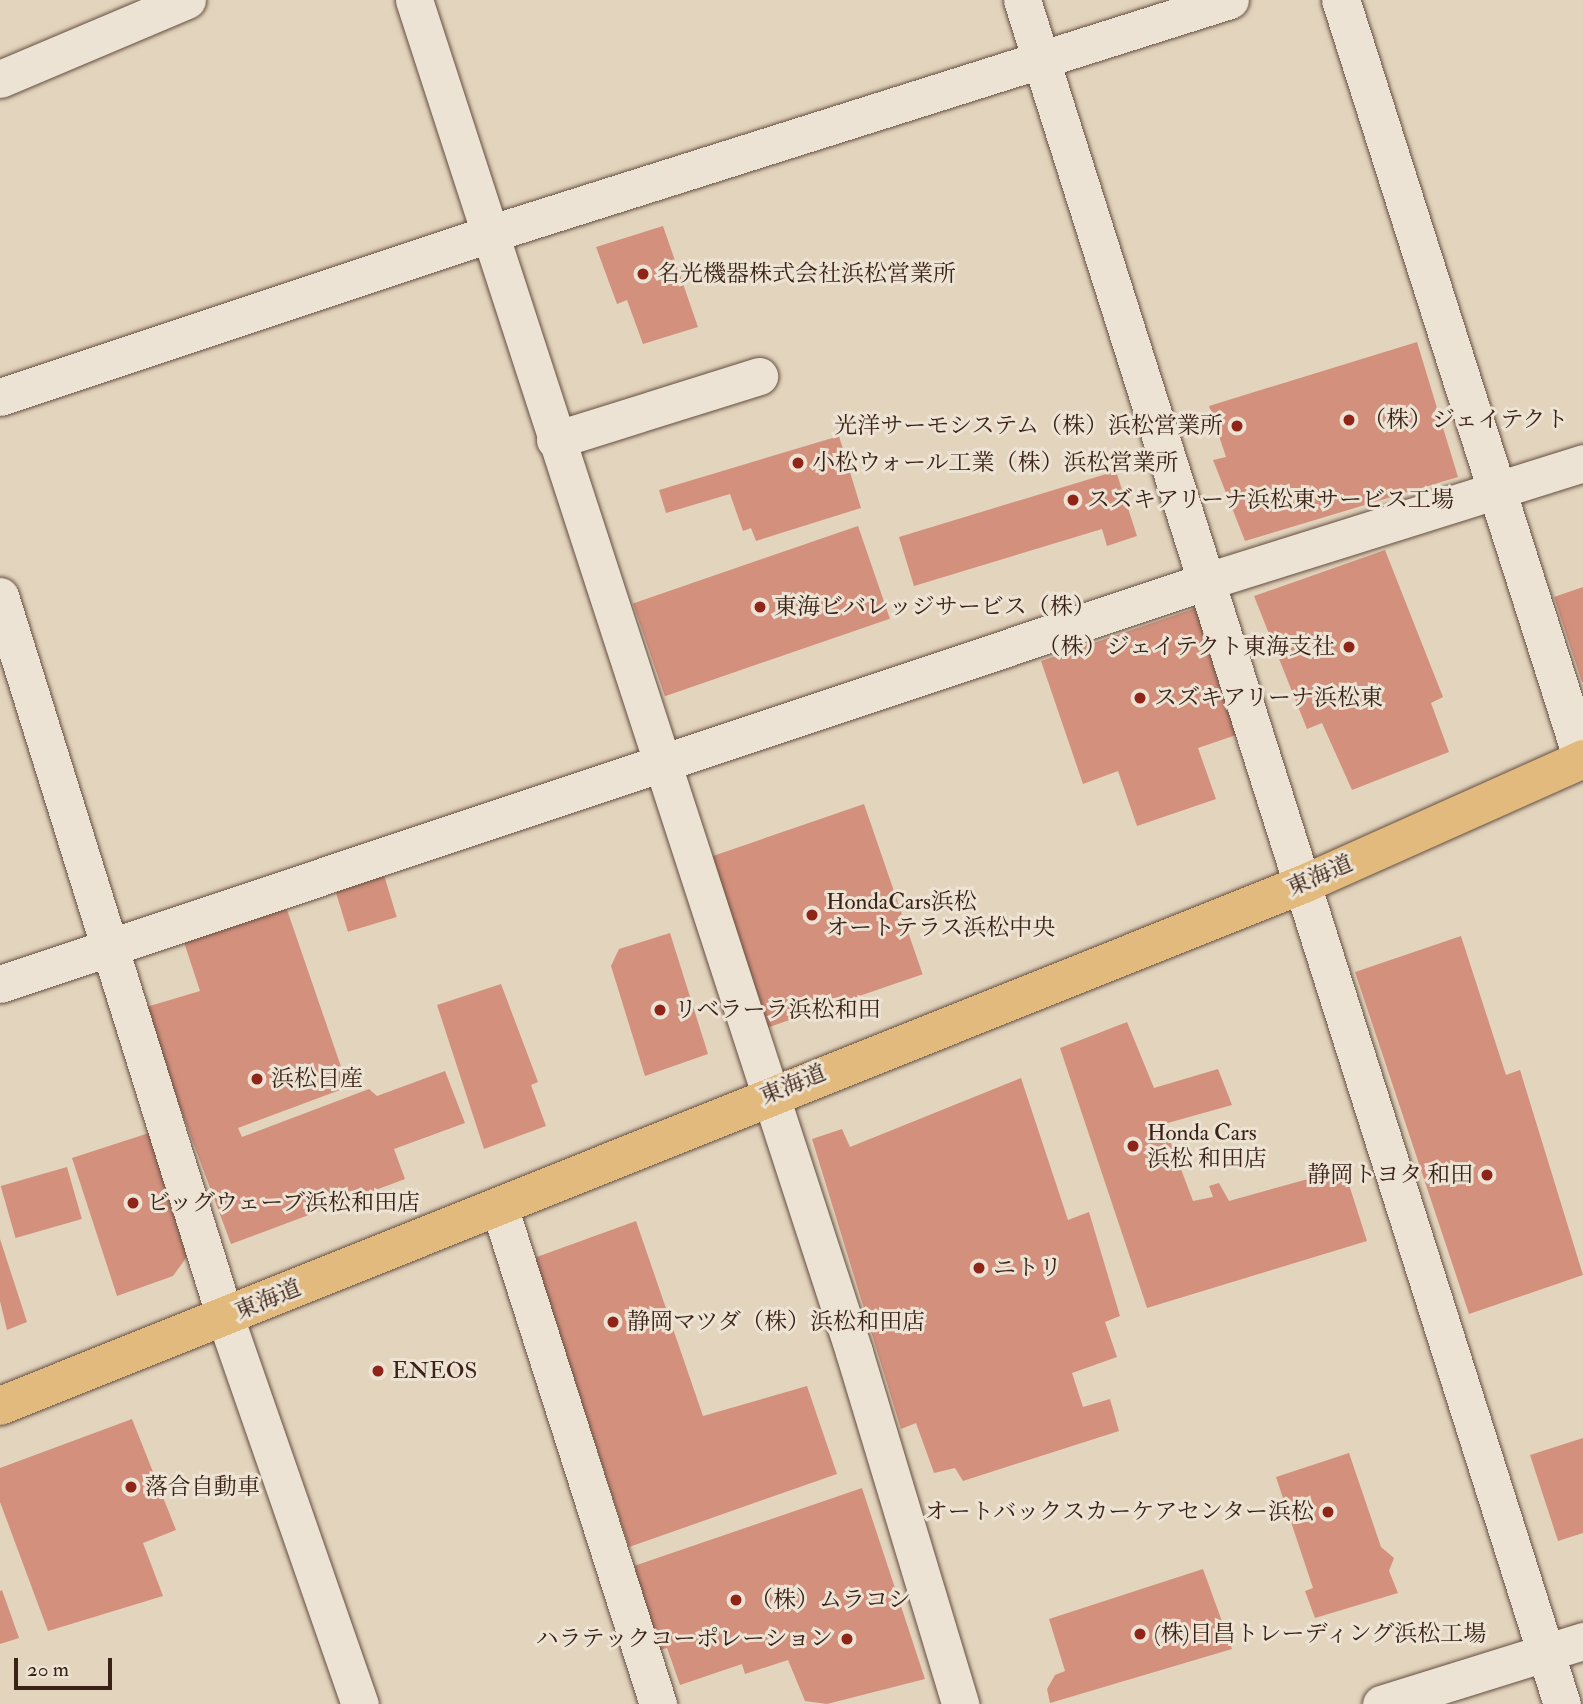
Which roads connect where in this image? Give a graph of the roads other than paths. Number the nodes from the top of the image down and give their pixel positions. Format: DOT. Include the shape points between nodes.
graph roads {
  1 [pos="187,0"];
  2 [pos="414,0"];
  3 [pos="1022,0"];
  4 [pos="1230,0"];
  5 [pos="1341,0"];
  6 [pos="1041,59"];
  7 [pos="0,79"];
  8 [pos="489,234"];
  9 [pos="759,376"];
  10 [pos="0,397"];
  11 [pos="555,440"];
  12 [pos="1583,463"];
  13 [pos="1499,489"];
  14 [pos="1210,580"];
  15 [pos="0,596"];
  16 [pos="14,691"];
  17 [pos="1583,760"];
  18 [pos="659,768"];
  19 [pos="1304,884"];
  20 [pos="107,950"];
  21 [pos="0,984"];
  22 [pos="771,1094"];
  23 [pos="499,1206"];
  24 [pos="225,1317"];
  25 [pos="0,1406"];
  26 [pos="1583,1641"];
  27 [pos="1545,1654"];
  28 [pos="360,1704"];
  29 [pos="658,1704"];
  30 [pos="960,1704"];
  31 [pos="1381,1704"];
  32 [pos="1562,1704"];
  1 -- 7 [label="street"];
  2 -- 8 [label="street"];
  3 -- 6 [label="street"];
  4 -- 6 [label="street"];
  5 -- 13 [label="street"];
  6 -- 8 [label="street"];
  6 -- 14 [label="street"];
  8 -- 10 [label="street"];
  8 -- 11 [label="street"];
  9 -- 11 [label="street"];
  11 -- 18 [label="street"];
  12 -- 13 [label="street"];
  13 -- 14 [label="street"];
  13 -- 17 [label="street"];
  14 -- 18 [label="street"];
  14 -- 19 [label="street"];
  15 -- 16 [label="street"];
  16 -- 20 [label="street"];
  17 -- 19 [label="highway, 東海道"];
  18 -- 20 [label="street"];
  18 -- 22 [label="street"];
  19 -- 22 [label="highway, 東海道"];
  19 -- 27 [label="street"];
  20 -- 21 [label="street"];
  20 -- 24 [label="street"];
  22 -- 23 [label="highway, 東海道"];
  22 -- 30 [label="street"];
  23 -- 24 [label="highway, 東海道"];
  23 -- 29 [label="street"];
  24 -- 25 [label="highway, 東海道"];
  24 -- 28 [label="street"];
  26 -- 27 [label="street"];
  27 -- 31 [label="street"];
  27 -- 32 [label="street"];
}
